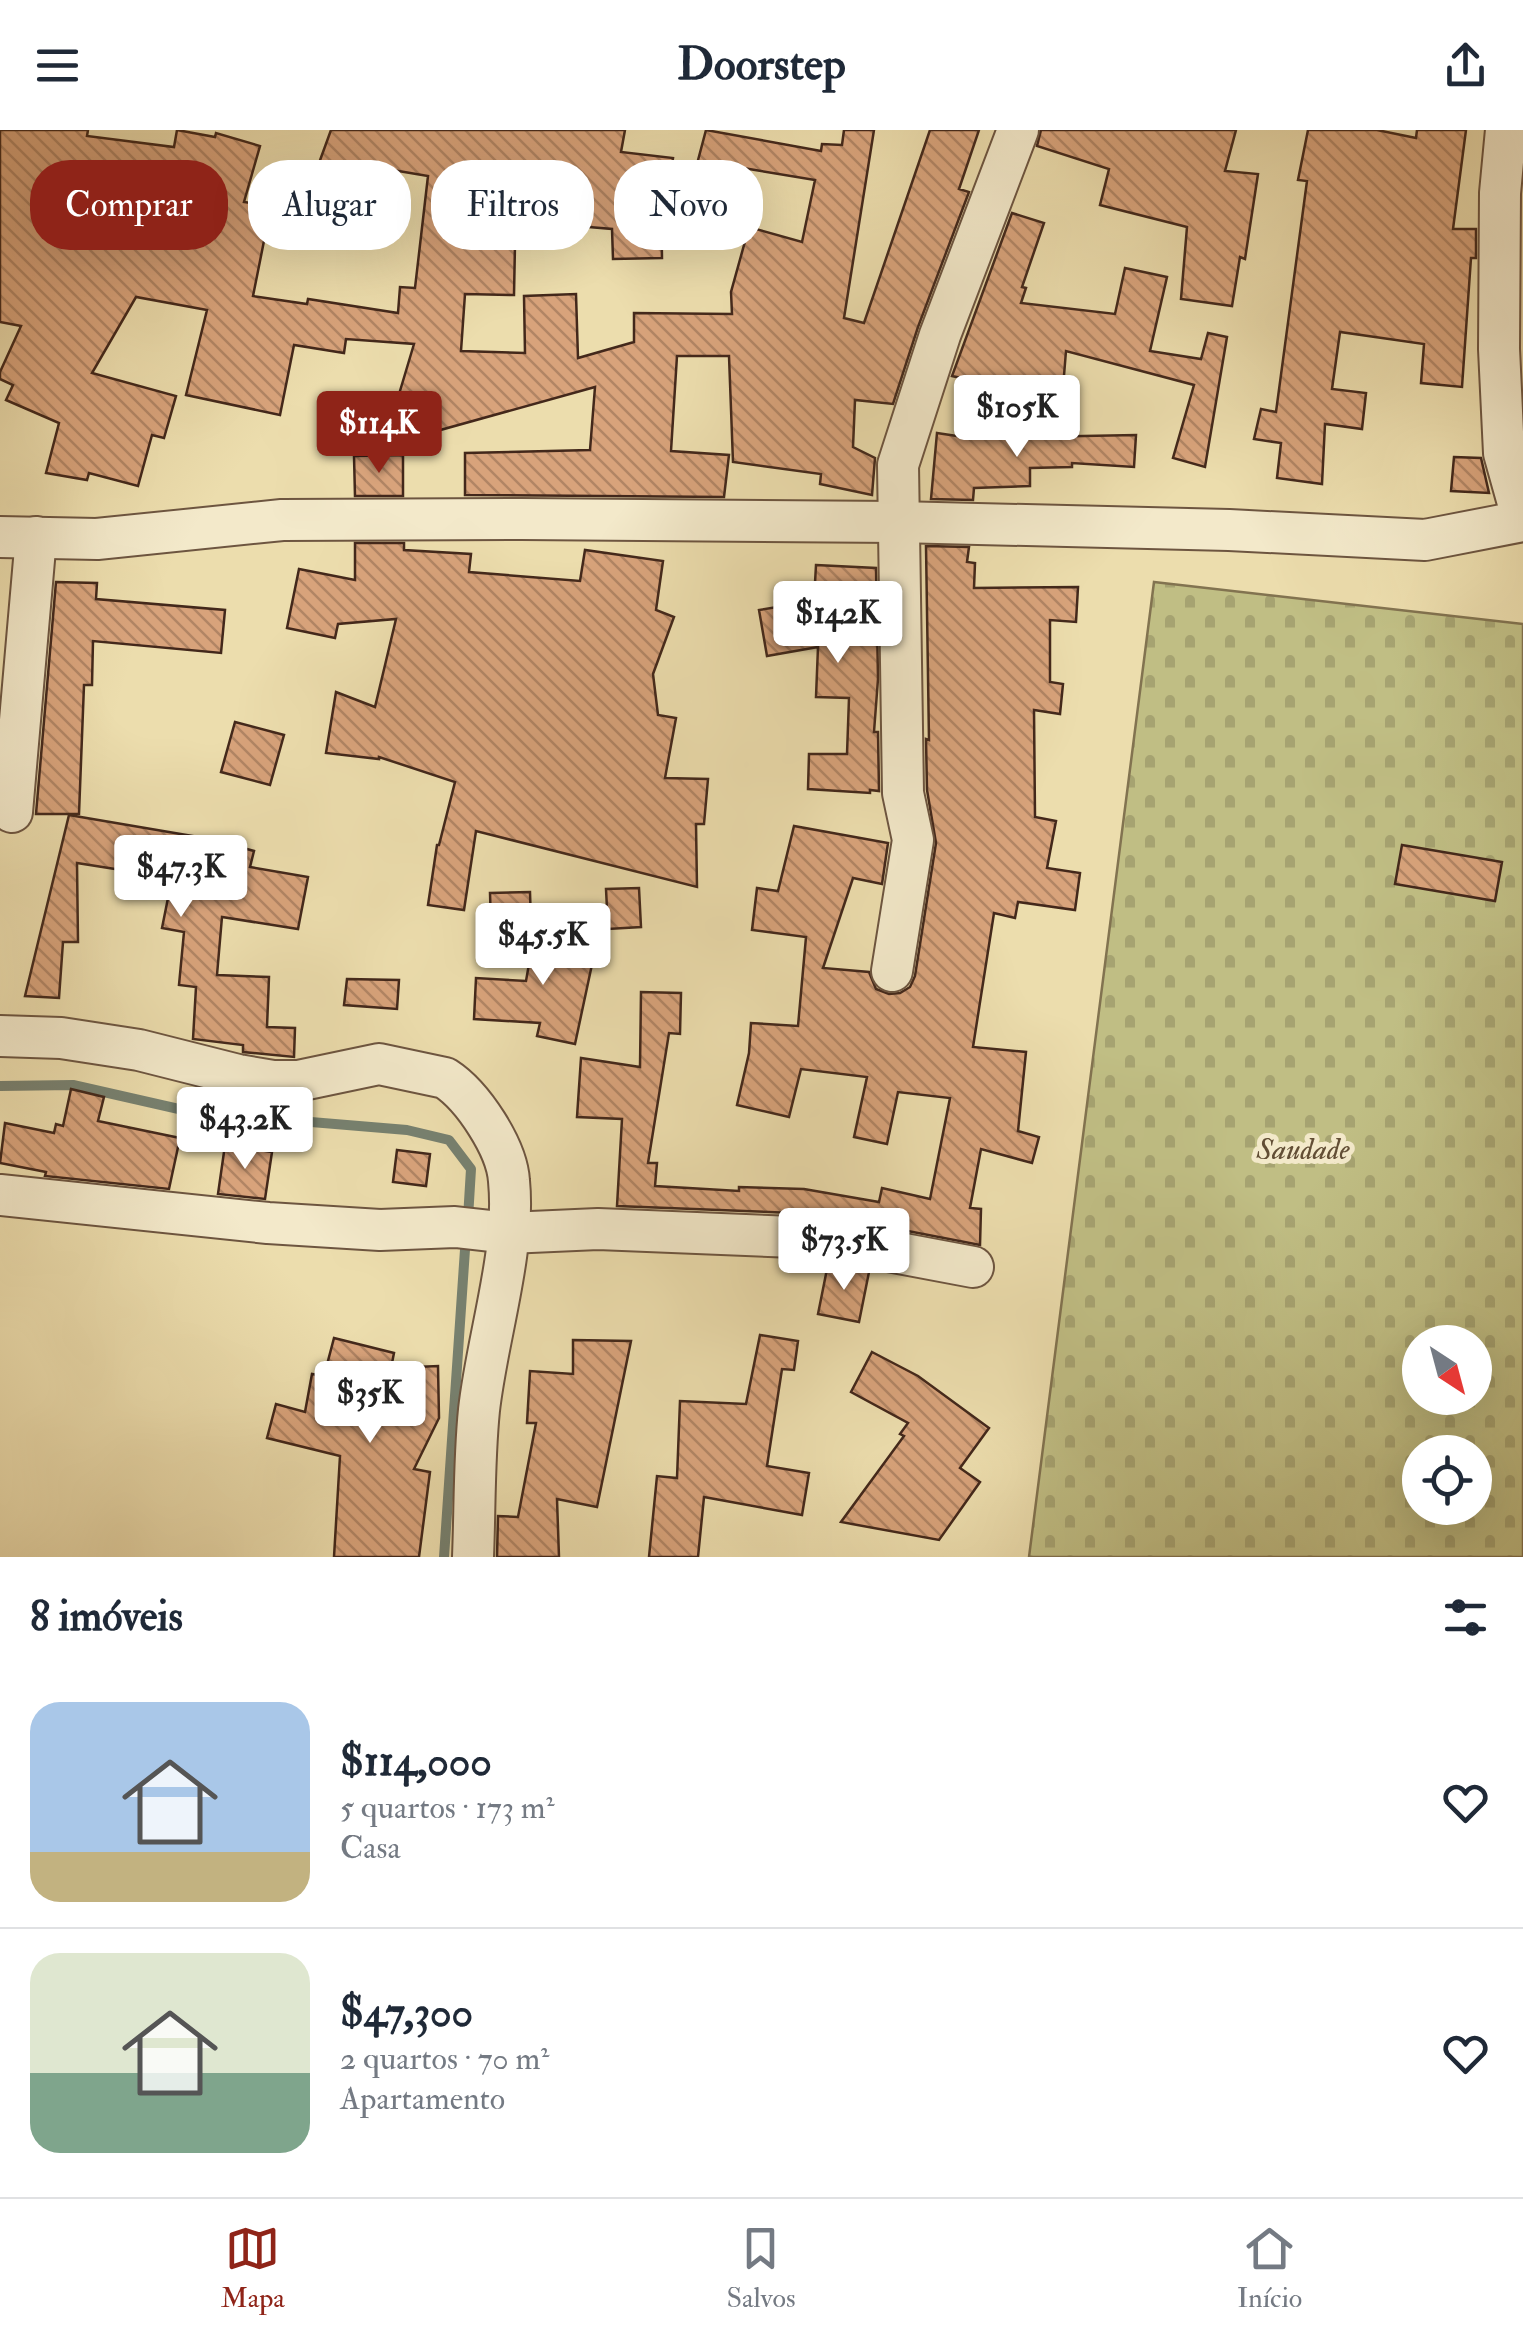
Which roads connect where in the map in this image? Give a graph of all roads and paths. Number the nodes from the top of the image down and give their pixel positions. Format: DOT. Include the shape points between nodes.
graph roads {
  1 [pos="1018,130"];
  2 [pos="1506,130"];
  3 [pos="1523,521"];
  4 [pos="897,522"];
  5 [pos="18,537"];
  6 [pos="12,812"];
  7 [pos="892,971"];
  8 [pos="0,1036"];
  9 [pos="0,1195"];
  10 [pos="508,1232"];
  11 [pos="973,1267"];
  12 [pos="472,1557"];
  1 -- 4 [label="street" via="912,418 898,466"];
  2 -- 3 [label="street" via="1498,349 1504,453"];
  3 -- 4 [label="street" via="1425,540"];
  4 -- 5 [label="street" via="282,520 97,539"];
  4 -- 7 [label="street" via="903,793 912,840"];
  5 -- 6 [label="street"];
  8 -- 10 [label="street" via="139,1050 273,1080 379,1064 446,1078 478,1111 505,1164"];
  9 -- 10 [label="street" via="268,1222"];
  10 -- 11 [label="street" via="598,1228 819,1238"];
  10 -- 12 [label="street" via="479,1410"];
}
